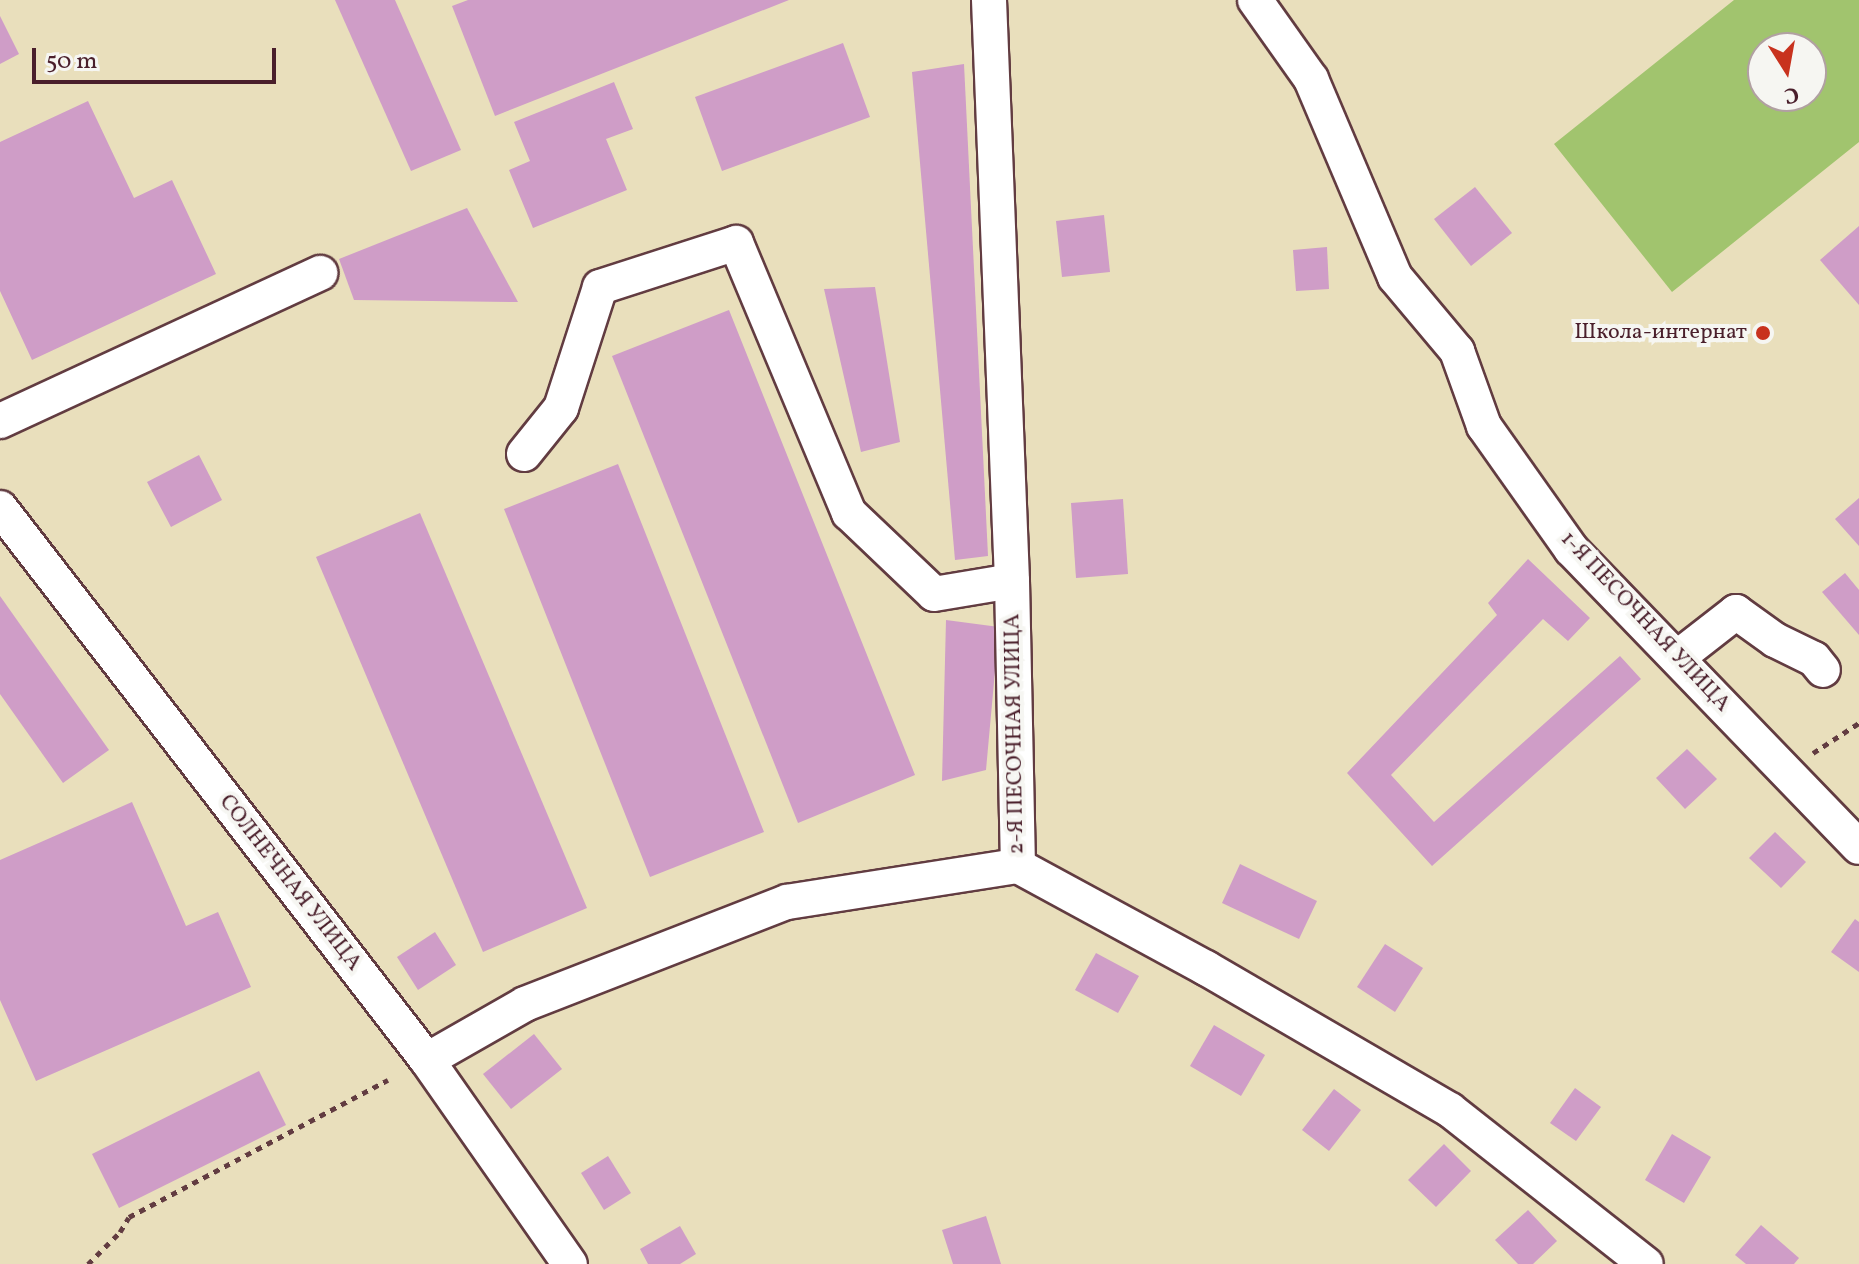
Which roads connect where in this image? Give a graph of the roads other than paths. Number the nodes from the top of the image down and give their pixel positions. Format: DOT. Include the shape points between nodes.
graph roads {
  1 [pos="989,0"];
  2 [pos="1255,0"];
  3 [pos="321,273"];
  4 [pos="0,421"];
  5 [pos="524,454"];
  6 [pos="0,508"];
  7 [pos="1012,581"];
  8 [pos="1677,658"];
  9 [pos="1823,670"];
  10 [pos="1859,847"];
  11 [pos="1018,866"];
  12 [pos="427,1060"];
  13 [pos="570,1264"];
  14 [pos="1646,1264"];
  1 -- 7 [label="street, 2-Я ПЕСОЧНАЯ УЛИЦА"];
  2 -- 8 [label="street, 1-Я ПЕСОЧНАЯ УЛИЦА" via="1311,79 1395,277 1457,351 1484,426 1571,549"];
  3 -- 4 [label="street"];
  5 -- 7 [label="street" via="561,408 600,287 736,243 849,513 934,594"];
  6 -- 12 [label="street, СОЛНЕЧНАЯ УЛИЦА"];
  7 -- 11 [label="street, 2-Я ПЕСОЧНАЯ УЛИЦА"];
  8 -- 9 [label="street" via="1736,612 1814,659"];
  8 -- 10 [label="street, 1-Я ПЕСОЧНАЯ УЛИЦА"];
  11 -- 12 [label="street" via="787,902 525,1004"];
  11 -- 14 [label="street, 2-Я ПЕСОЧНАЯ УЛИЦА" via="1450,1110"];
  12 -- 13 [label="street, СОЛНЕЧНАЯ УЛИЦА"];
}
